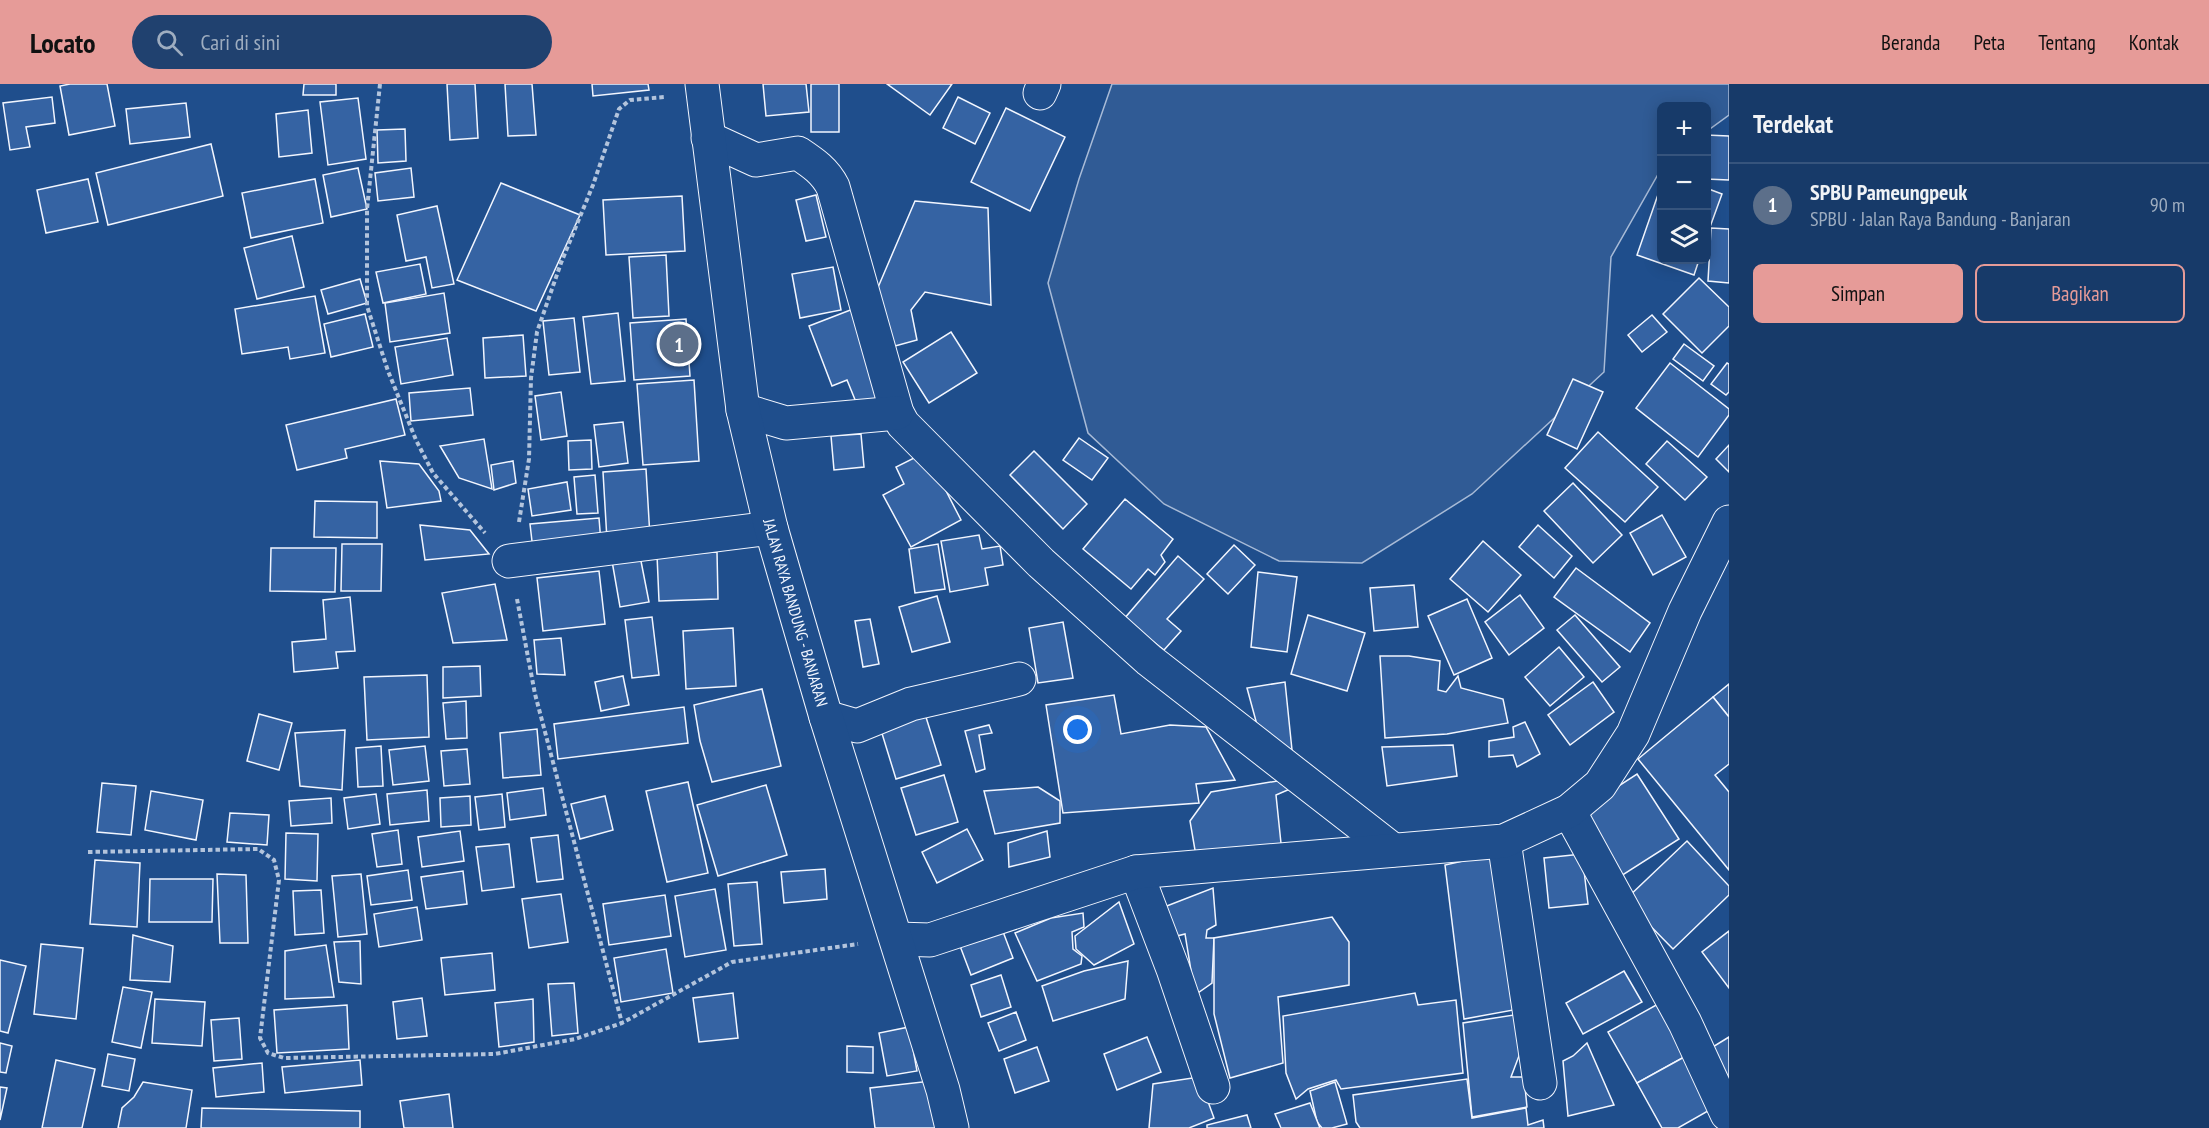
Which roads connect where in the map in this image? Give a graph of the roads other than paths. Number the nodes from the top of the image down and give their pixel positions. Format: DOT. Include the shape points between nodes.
graph roads {
  1 [pos="703,89"];
  2 [pos="708,138"];
  3 [pos="743,410"];
  4 [pos="897,413"];
  5 [pos="1729,522"];
  6 [pos="771,528"];
  7 [pos="509,561"];
  8 [pos="1019,679"];
  9 [pos="826,717"];
  10 [pos="1569,811"];
  11 [pos="1504,841"];
  12 [pos="1393,850"];
  13 [pos="1136,872"];
  14 [pos="897,939"];
  15 [pos="1540,1083"];
  16 [pos="1213,1087"];
  17 [pos="1727,1114"];
  18 [pos="952,1128"];
  1 -- 2 [label="street, JALAN RAYA BANDUNG - BANJARAN"];
  2 -- 3 [label="street, JALAN RAYA BANDUNG - BANJARAN"];
  2 -- 4 [label="street" via="756,160 798,153 827,176"];
  3 -- 4 [label="street" via="786,423"];
  3 -- 6 [label="street, JALAN RAYA BANDUNG - BANJARAN"];
  4 -- 12 [label="street" via="1041,563 1141,653"];
  5 -- 10 [label="street" via="1685,611 1633,734 1600,785"];
  6 -- 7 [label="street"];
  6 -- 9 [label="street, JALAN RAYA BANDUNG - BANJARAN"];
  8 -- 9 [label="street" via="912,704 857,726"];
  9 -- 14 [label="street, JALAN RAYA BANDUNG - BANJARAN"];
  10 -- 11 [label="street"];
  10 -- 17 [label="street" via="1685,1023"];
  11 -- 12 [label="street"];
  11 -- 15 [label="street"];
  12 -- 13 [label="street"];
  13 -- 14 [label="street" via="930,940"];
  13 -- 16 [label="street"];
  14 -- 18 [label="street, JALAN RAYA BANDUNG - BANJARAN"];
}
